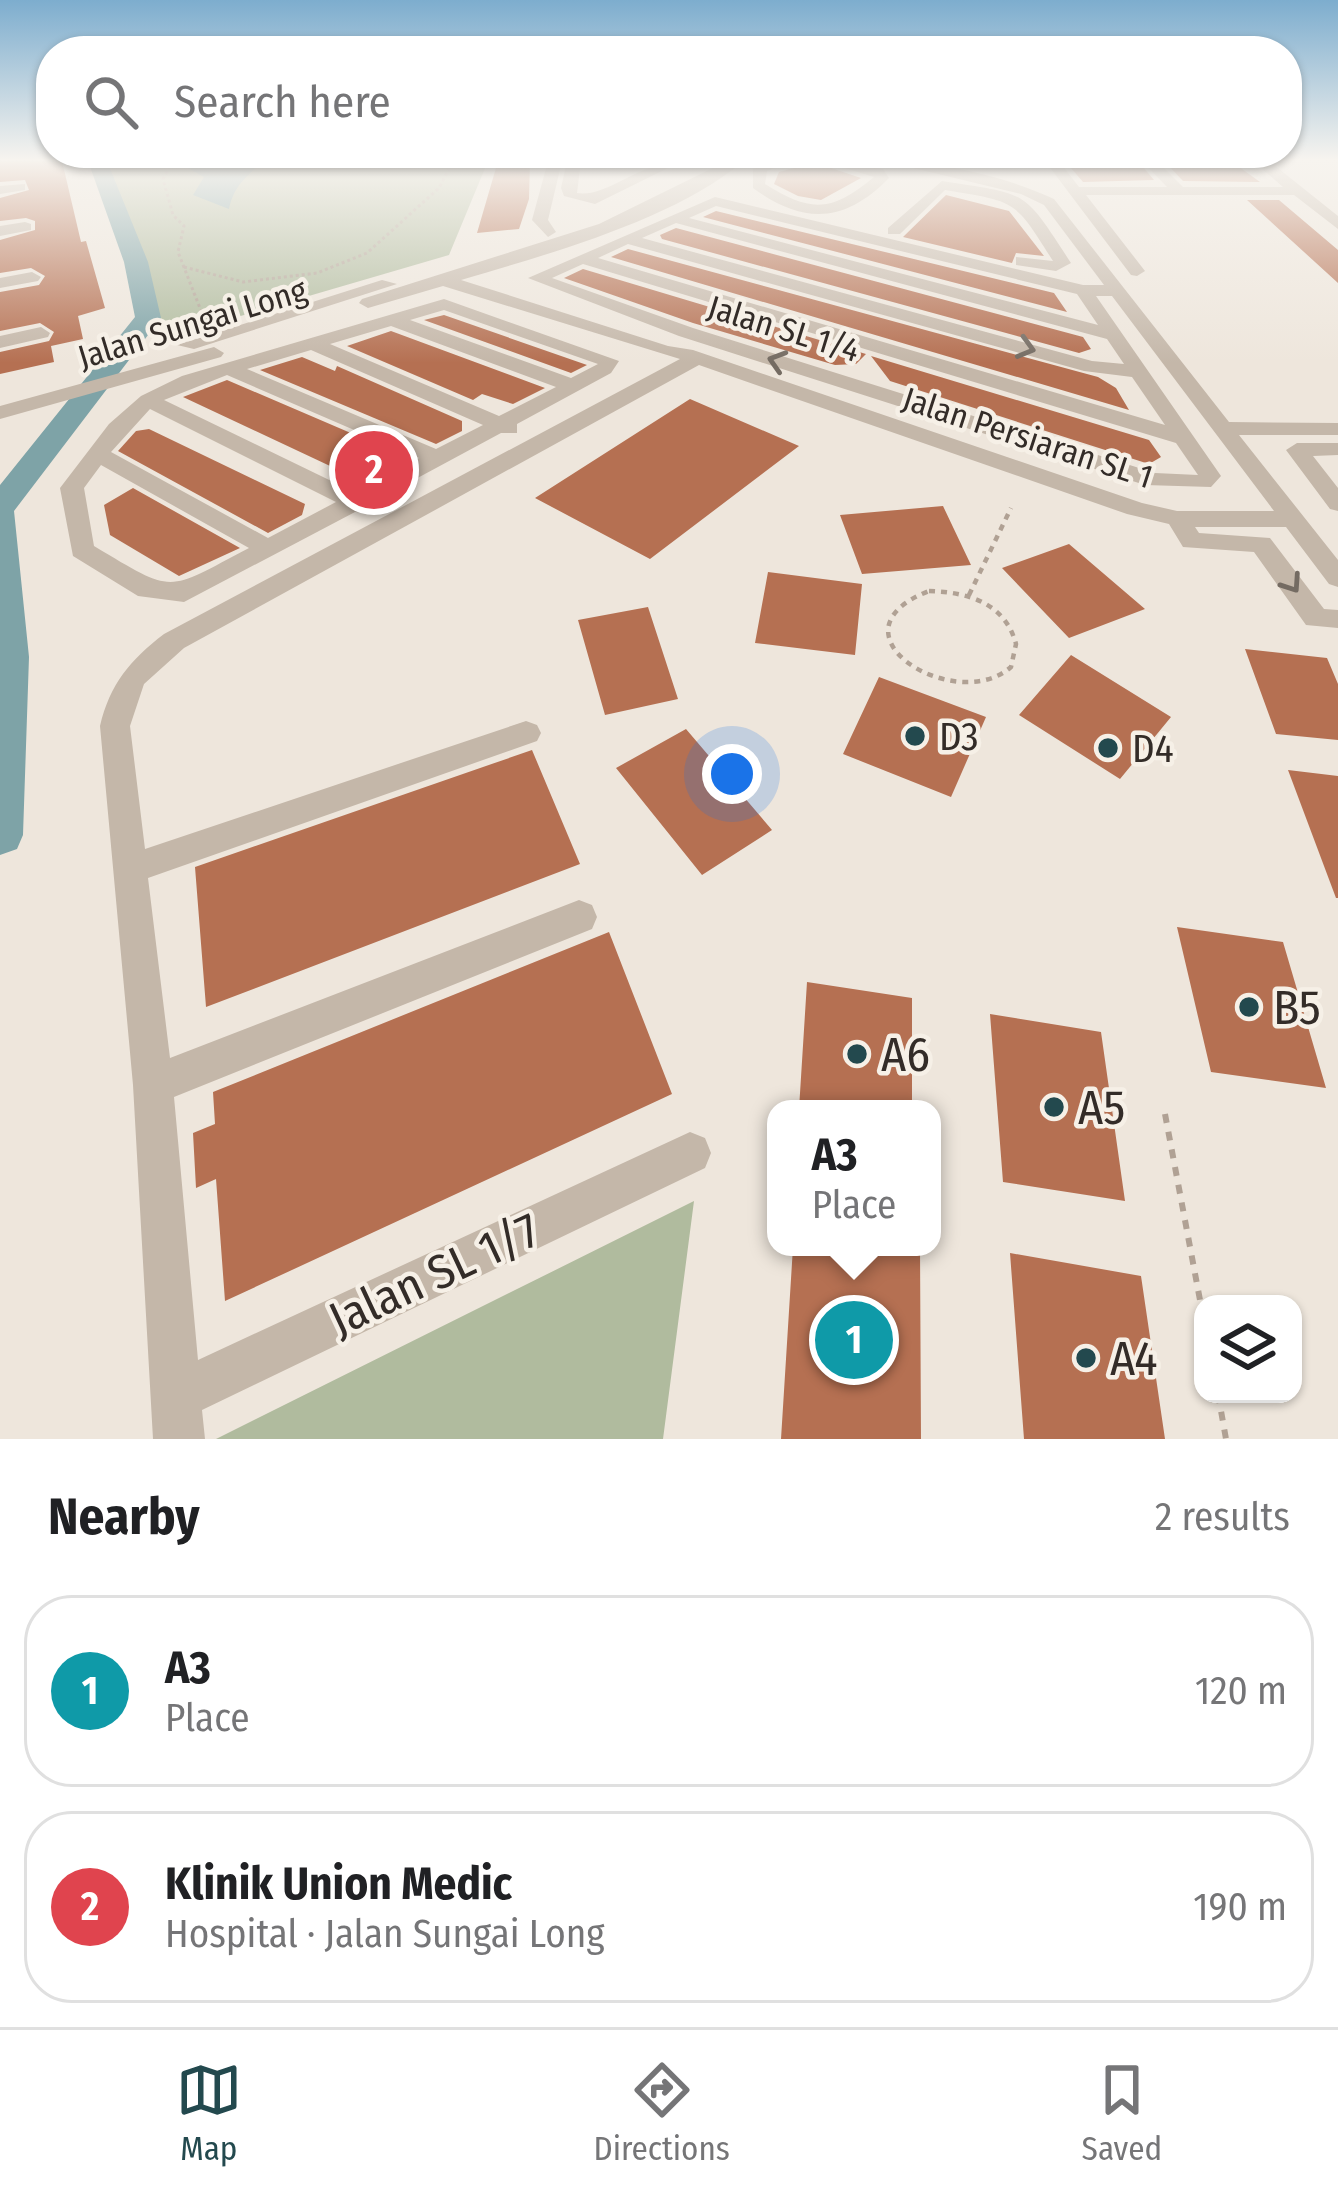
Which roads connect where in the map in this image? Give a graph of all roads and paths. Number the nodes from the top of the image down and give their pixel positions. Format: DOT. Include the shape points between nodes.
graph roads {
  1 [pos="184,228"];
  2 [pos="395,228"];
  3 [pos="544,228"];
  4 [pos="593,228"];
  5 [pos="649,228"];
  6 [pos="700,228"];
  7 [pos="859,228"];
  8 [pos="871,228"];
  9 [pos="871,228"];
  10 [pos="1041,228"];
  11 [pos="1068,228"];
  12 [pos="1104,228"];
  13 [pos="868,230"];
  14 [pos="1048,238"];
  15 [pos="626,239"];
  16 [pos="1080,242"];
  17 [pos="814,256"];
  18 [pos="581,258"];
  19 [pos="969,262"];
  20 [pos="494,264"];
  21 [pos="184,267"];
  22 [pos="1102,272"];
  23 [pos="443,273"];
  24 [pos="32,277"];
  25 [pos="768,278"];
  26 [pos="0,283"];
  27 [pos="942,289"];
  28 [pos="486,290"];
  29 [pos="1084,290"];
  30 [pos="1116,291"];
  31 [pos="726,302"];
  32 [pos="383,309"];
  33 [pos="919,318"];
  34 [pos="41,333"];
  35 [pos="1110,334"];
  36 [pos="214,338"];
  37 [pos="0,342"];
  38 [pos="310,343"];
  39 [pos="689,348"];
  40 [pos="891,350"];
  41 [pos="228,368"];
  42 [pos="1135,371"];
  43 [pos="573,386"];
  44 [pos="856,386"];
  45 [pos="175,387"];
  46 [pos="102,392"];
  47 [pos="63,395"];
  48 [pos="148,400"];
  49 [pos="834,409"];
  50 [pos="1,410"];
  51 [pos="501,424"];
  52 [pos="1220,428"];
  53 [pos="1338,429"];
  54 [pos="1184,438"];
  55 [pos="542,443"];
  56 [pos="1338,449"];
  57 [pos="97,453"];
  58 [pos="438,458"];
  59 [pos="355,502"];
  60 [pos="1338,504"];
  61 [pos="1011,508"];
  62 [pos="1177,519"];
  63 [pos="1290,519"];
  64 [pos="396,524"];
  65 [pos="270,549"];
  66 [pos="1338,578"];
  67 [pos="969,595"];
  68 [pos="1338,620"];
  69 [pos="526,733"];
  70 [pos="129,870"];
  71 [pos="579,917"];
  72 [pos="153,1085"];
  73 [pos="1165,1114"];
  74 [pos="690,1154"];
  75 [pos="1199,1295"];
  76 [pos="1219,1403"];
  77 [pos="179,1417"];
  78 [pos="1226,1439"];
  1 -- 21 [label="path"];
  2 -- 21 [label="path" via="368,253 317,273 243,283"];
  3 -- 23 [label="street, Jalan Sungai Long"];
  4 -- 20 [label="street, Jalan Sungai Long"];
  5 -- 15 [label="street, Jalan SL 1/4"];
  6 -- 17 [label="street"];
  7 -- 13 [label="street, Jalan SL 1/4"];
  8 -- 13 [label="street"];
  9 -- 13 [label="street"];
  10 -- 14 [label="street"];
  11 -- 16 [label="street"];
  12 -- 22 [label="street" via="1137,271"];
  13 -- 14 [label="street" via="1056,266 1063,262"];
  13 -- 17 [label="street"];
  13 -- 19 [label="street"];
  14 -- 16 [label="street"];
  15 -- 18 [label="street, Jalan SL 1/4"];
  15 -- 25 [label="street"];
  16 -- 22 [label="street"];
  17 -- 25 [label="street"];
  17 -- 27 [label="street"];
  18 -- 31 [label="street"];
  18 -- 39 [label="street, Jalan SL 1/4" via="537,280"];
  19 -- 27 [label="street"];
  19 -- 29 [label="street"];
  20 -- 23 [label="street, Jalan Sungai Long"];
  20 -- 28 [label="street"];
  21 -- 36 [label="path"];
  22 -- 30 [label="street"];
  23 -- 28 [label="street"];
  23 -- 32 [label="street, Jalan Sungai Long"];
  23 -- 36 [label="street, Jalan Sungai Long"];
  24 -- 26 [label="street"];
  25 -- 31 [label="street"];
  25 -- 33 [label="street"];
  27 -- 33 [label="street"];
  27 -- 35 [label="street"];
  28 -- 32 [label="street" via="438,291"];
  28 -- 39 [label="street" via="666,352"];
  29 -- 30 [label="street"];
  29 -- 35 [label="street"];
  30 -- 52 [label="street"];
  31 -- 39 [label="street"];
  31 -- 40 [label="street"];
  32 -- 38 [label="street"];
  32 -- 43 [label="street"];
  32 -- 43 [label="street" via="444,304 609,361"];
  32 -- 46 [label="street, Jalan Sungai Long"];
  33 -- 40 [label="street"];
  33 -- 42 [label="street, one-way" via="1091,367"];
  34 -- 37 [label="street"];
  35 -- 42 [label="street"];
  36 -- 47 [label="street, Jalan Sungai Long"];
  38 -- 41 [label="street"];
  38 -- 51 [label="street"];
  44 -- 39 [label="street, Jalan SL 1/4, one-way"];
  39 -- 49 [label="street, Jalan Persiaran SL 1"];
  39 -- 55 [label="street"];
  40 -- 44 [label="street"];
  40 -- 54 [label="street"];
  41 -- 45 [label="street"];
  41 -- 58 [label="street"];
  42 -- 54 [label="street"];
  43 -- 51 [label="street"];
  44 -- 49 [label="street"];
  44 -- 54 [label="street, Jalan SL 1/4" via="1153,479 1203,482 1210,476"];
  45 -- 46 [label="street"];
  45 -- 48 [label="street"];
  46 -- 47 [label="street"];
  47 -- 50 [label="street, Jalan Sungai Long"];
  47 -- 50 [label="street, Jalan Sungai Long"];
  48 -- 57 [label="street"];
  48 -- 59 [label="street"];
  49 -- 62 [label="street, Jalan Persiaran SL 1"];
  51 -- 55 [label="street"];
  51 -- 58 [label="street"];
  52 -- 53 [label="street"];
  52 -- 63 [label="street"];
  55 -- 64 [label="street"];
  56 -- 60 [label="street" via="1297,449"];
  57 -- 65 [label="street"];
  57 -- 65 [label="street" via="72,488 82,550 147,590 184,593"];
  58 -- 59 [label="street"];
  59 -- 64 [label="street"];
  59 -- 65 [label="street"];
  61 -- 67 [label="path"];
  62 -- 63 [label="street, Jalan Persiaran SL 1"];
  62 -- 68 [label="street, one-way" via="1192,541 1268,548 1316,618"];
  63 -- 66 [label="street"];
  64 -- 70 [label="street" via="174,641 138,668 122,691 116,726"];
  67 -- 67 [label="path" via="1014,629 1017,659 1007,672 968,685 944,682 921,674 890,646 885,630 897,603 929,591"];
  69 -- 70 [label="street"];
  70 -- 72 [label="street"];
  71 -- 72 [label="street"];
  72 -- 77 [label="street"];
  73 -- 75 [label="path"];
  74 -- 77 [label="street, Jalan SL 1/7"];
  76 -- 78 [label="path"];
}
